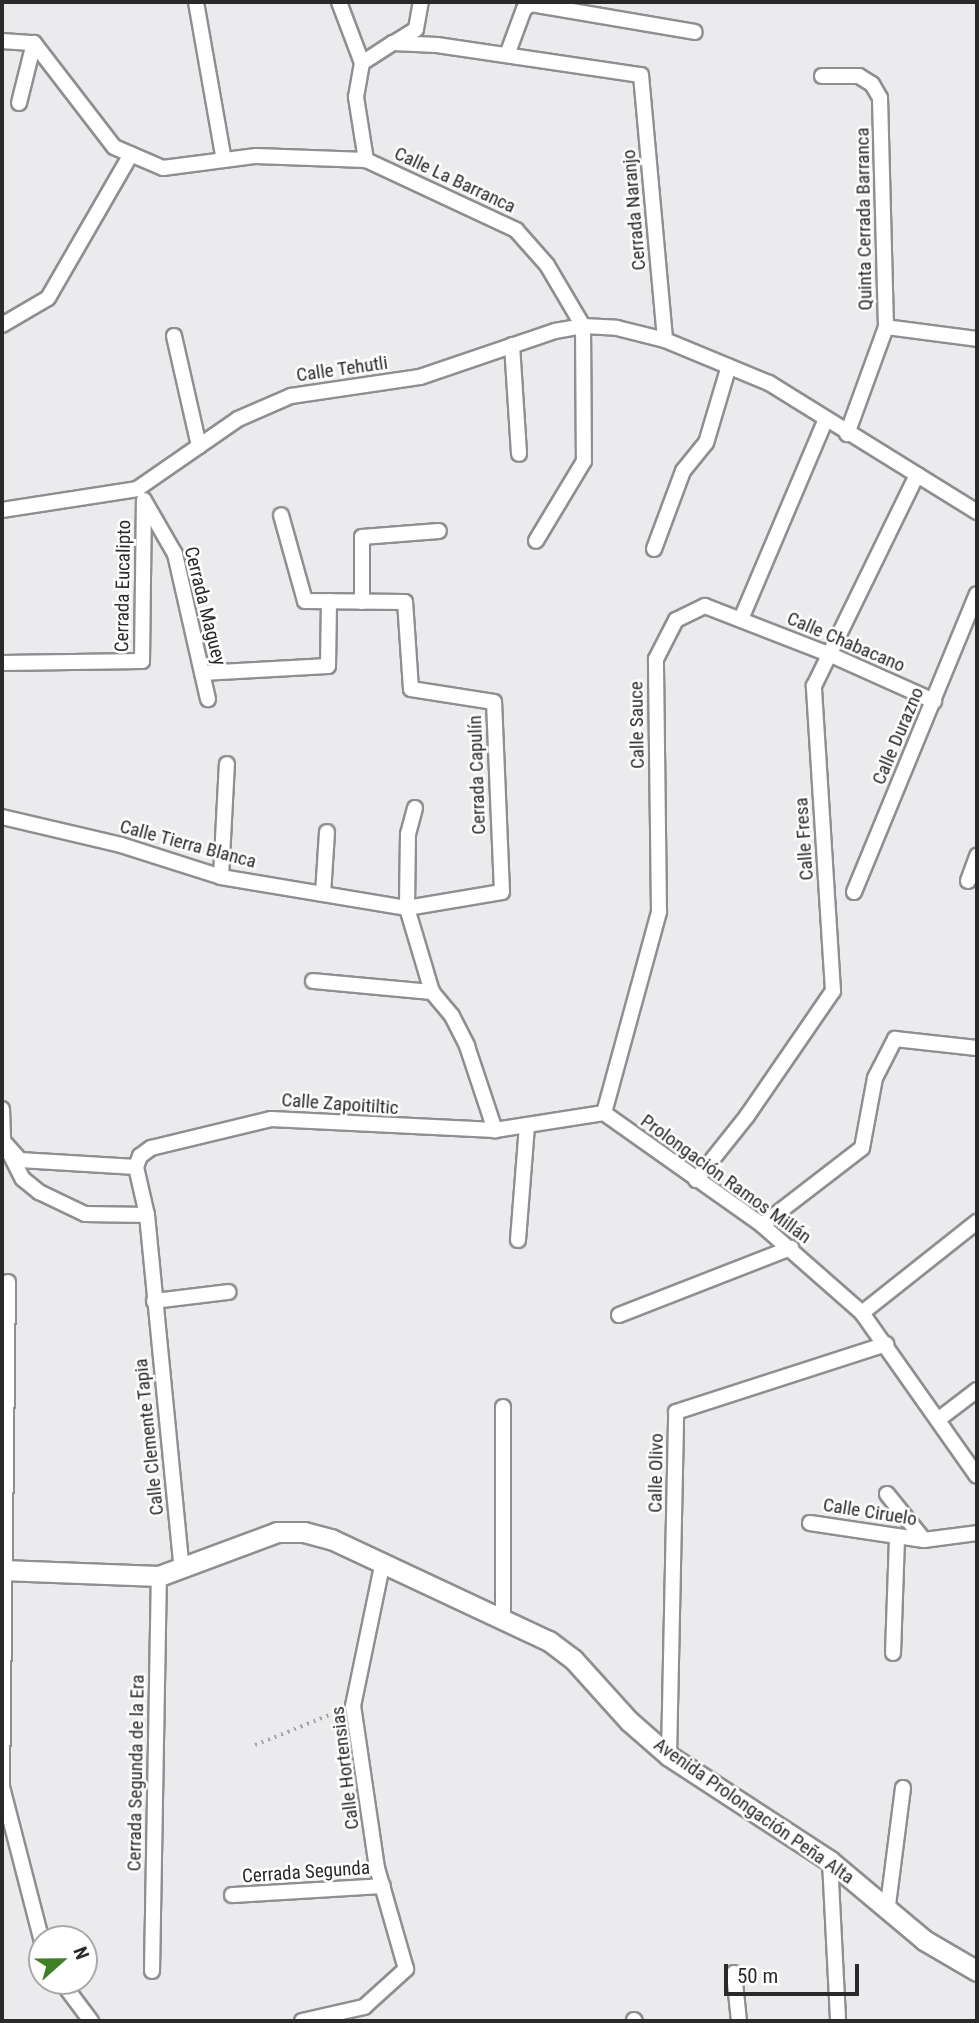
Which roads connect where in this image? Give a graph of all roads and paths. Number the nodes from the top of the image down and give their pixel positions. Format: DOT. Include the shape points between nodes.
graph roads {
  1 [pos="196,2"];
  2 [pos="339,2"];
  3 [pos="421,2"];
  4 [pos="695,32"];
  5 [pos="2,41"];
  6 [pos="34,43"];
  7 [pos="393,43"];
  8 [pos="508,55"];
  9 [pos="362,63"];
  10 [pos="822,76"];
  11 [pos="19,103"];
  12 [pos="131,154"];
  13 [pos="224,160"];
  14 [pos="366,160"];
  15 [pos="3,322"];
  16 [pos="583,326"];
  17 [pos="886,327"];
  18 [pos="174,336"];
  19 [pos="977,339"];
  20 [pos="665,340"];
  21 [pos="512,345"];
  22 [pos="729,366"];
  23 [pos="825,421"];
  24 [pos="847,434"];
  25 [pos="199,446"];
  26 [pos="519,454"];
  27 [pos="917,475"];
  28 [pos="140,494"];
  29 [pos="2,510"];
  30 [pos="977,512"];
  31 [pos="281,515"];
  32 [pos="439,531"];
  33 [pos="536,541"];
  34 [pos="654,549"];
  35 [pos="977,594"];
  36 [pos="329,601"];
  37 [pos="362,602"];
  38 [pos="741,619"];
  39 [pos="831,655"];
  40 [pos="2,663"];
  41 [pos="202,673"];
  42 [pos="208,699"];
  43 [pos="934,701"];
  44 [pos="227,764"];
  45 [pos="415,808"];
  46 [pos="2,817"];
  47 [pos="327,832"];
  48 [pos="977,856"];
  49 [pos="221,877"];
  50 [pos="968,881"];
  51 [pos="502,892"];
  52 [pos="854,892"];
  53 [pos="323,894"];
  54 [pos="407,908"];
  55 [pos="313,981"];
  56 [pos="432,992"];
  57 [pos="977,1048"];
  58 [pos="2,1109"];
  59 [pos="604,1114"];
  60 [pos="527,1125"];
  61 [pos="495,1130"];
  62 [pos="10,1154"];
  63 [pos="136,1167"];
  64 [pos="696,1181"];
  65 [pos="147,1215"];
  66 [pos="977,1222"];
  67 [pos="762,1225"];
  68 [pos="518,1240"];
  69 [pos="791,1248"];
  70 [pos="8,1282"];
  71 [pos="228,1292"];
  72 [pos="154,1301"];
  73 [pos="862,1313"];
  74 [pos="620,1315"];
  75 [pos="886,1343"];
  76 [pos="977,1390"];
  77 [pos="503,1407"];
  78 [pos="939,1419"];
  79 [pos="977,1476"];
  80 [pos="887,1494"];
  81 [pos="810,1523"];
  82 [pos="977,1533"];
  83 [pos="897,1538"];
  84 [pos="924,1540"];
  85 [pos="383,1561"];
  86 [pos="3,1570"];
  87 [pos="182,1570"];
  88 [pos="159,1576"];
  89 [pos="503,1622"];
  90 [pos="893,1653"];
  91 [pos="353,1706"];
  92 [pos="255,1745"];
  93 [pos="669,1756"];
  94 [pos="903,1788"];
  95 [pos="830,1861"];
  96 [pos="383,1886"];
  97 [pos="232,1895"];
  98 [pos="888,1905"];
  99 [pos="38,1925"];
  100 [pos="152,1970"];
  101 [pos="977,1971"];
  102 [pos="734,1973"];
  103 [pos="72,1995"];
  104 [pos="91,2021"];
  105 [pos="302,2021"];
  106 [pos="738,2021"];
  107 [pos="838,2021"];
  1 -- 13 [label="street"];
  2 -- 9 [label="street"];
  3 -- 7 [label="street" via="416,29"];
  4 -- 8 [label="street" via="531,4 524,9"];
  5 -- 6 [label="street"];
  6 -- 11 [label="street"];
  6 -- 12 [label="street, Calle La Barranca" via="114,147"];
  7 -- 8 [label="street"];
  7 -- 9 [label="street"];
  8 -- 20 [label="street, Cerrada Naranjo" via="641,75"];
  9 -- 14 [label="street" via="356,97"];
  10 -- 17 [label="street, Quinta Cerrada Barranca" via="859,76 872,84 880,98"];
  12 -- 13 [label="street, Calle La Barranca" via="163,168"];
  12 -- 15 [label="street" via="48,298"];
  13 -- 14 [label="street, Calle La Barranca" via="256,156"];
  14 -- 16 [label="street, Calle La Barranca" via="516,230 547,265"];
  16 -- 20 [label="street" via="617,328"];
  16 -- 21 [label="street, Calle Tehutli"];
  16 -- 33 [label="street" via="584,461"];
  17 -- 19 [label="street"];
  17 -- 24 [label="street, Quinta Cerrada Barranca"];
  18 -- 25 [label="street"];
  20 -- 22 [label="street"];
  21 -- 25 [label="street, Calle Tehutli" via="419,377 291,396 238,419"];
  21 -- 26 [label="street"];
  22 -- 23 [label="street" via="769,383"];
  22 -- 34 [label="street" via="706,443 682,471"];
  23 -- 24 [label="street"];
  23 -- 38 [label="street"];
  24 -- 27 [label="street"];
  25 -- 28 [label="street, Calle Tehutli"];
  27 -- 30 [label="street"];
  27 -- 39 [label="street, Calle Fresa"];
  28 -- 29 [label="street, Calle Tehutli"];
  28 -- 40 [label="street, Cerrada Eucalipto" via="142,661"];
  28 -- 41 [label="street, Cerrada Maguey" via="175,554"];
  31 -- 36 [label="street, Cerrada Capulín" via="305,601"];
  32 -- 37 [label="street" via="362,537"];
  35 -- 43 [label="street, Calle Durazno"];
  36 -- 37 [label="street, Cerrada Capulín"];
  36 -- 41 [label="street" via="328,666"];
  37 -- 51 [label="street, Cerrada Capulín" via="405,602 411,689 494,702"];
  38 -- 39 [label="street, Calle Chabacano"];
  38 -- 59 [label="street, Calle Sauce" via="705,606 676,620 656,659 659,912"];
  39 -- 43 [label="street, Calle Chabacano"];
  39 -- 64 [label="street, Calle Fresa" via="814,686 833,991"];
  41 -- 42 [label="street, Cerrada Maguey"];
  43 -- 52 [label="street, Calle Durazno"];
  44 -- 49 [label="street"];
  45 -- 54 [label="street" via="409,826"];
  46 -- 49 [label="street, Calle Tierra Blanca" via="121,845"];
  47 -- 53 [label="street"];
  48 -- 50 [label="street"];
  49 -- 53 [label="street, Calle Tierra Blanca"];
  51 -- 54 [label="street, Calle Tierra Blanca"];
  53 -- 54 [label="street, Calle Tierra Blanca"];
  54 -- 56 [label="street"];
  55 -- 56 [label="street"];
  56 -- 61 [label="street" via="452,1016 467,1046"];
  57 -- 67 [label="street" via="895,1040 875,1078 862,1148"];
  58 -- 62 [label="street" via="4,1141"];
  59 -- 60 [label="street, Calle Zapoitiltic"];
  59 -- 64 [label="street, Prolongación Ramos Millán"];
  60 -- 61 [label="street, Calle Zapoitiltic"];
  60 -- 68 [label="street"];
  61 -- 63 [label="street, Calle Zapoitiltic" via="271,1119 151,1148 140,1156"];
  62 -- 63 [label="street" via="20,1160"];
  62 -- 65 [label="street" via="23,1179 38,1192 85,1214"];
  63 -- 65 [label="street"];
  64 -- 67 [label="street, Prolongación Ramos Millán"];
  65 -- 72 [label="street, Calle Clemente Tapia"];
  66 -- 73 [label="street"];
  67 -- 69 [label="street, Prolongación Ramos Millán"];
  69 -- 73 [label="street, Prolongación Ramos Millán"];
  69 -- 74 [label="street"];
  70 -- 86 [label="street"];
  71 -- 72 [label="street"];
  72 -- 87 [label="street, Calle Clemente Tapia"];
  73 -- 75 [label="street, Prolongación Ramos Millán"];
  75 -- 78 [label="street, Prolongación Ramos Millán"];
  75 -- 93 [label="street, Calle Olivo" via="676,1412"];
  76 -- 78 [label="street"];
  77 -- 89 [label="street"];
  78 -- 79 [label="street, Prolongación Ramos Millán"];
  80 -- 84 [label="street"];
  81 -- 83 [label="street, Calle Ciruelo"];
  82 -- 84 [label="street, Calle Ciruelo"];
  83 -- 84 [label="street, Calle Ciruelo"];
  83 -- 90 [label="street"];
  85 -- 87 [label="street, Avenida Prolongación Peña Alta" via="304,1532 277,1532"];
  85 -- 89 [label="street, Avenida Prolongación Peña Alta"];
  85 -- 91 [label="street, Calle Hortensias"];
  86 -- 88 [label="street, Avenida Prolongación Peña Alta"];
  86 -- 99 [label="street" via="2,1787"];
  87 -- 88 [label="street, Avenida Prolongación Peña Alta"];
  88 -- 100 [label="street, Cerrada Segunda de la Era"];
  89 -- 93 [label="street, Avenida Prolongación Peña Alta" via="549,1641 573,1658 629,1721"];
  91 -- 92 [label="path"];
  91 -- 96 [label="street, Calle Hortensias"];
  93 -- 95 [label="street, Avenida Prolongación Peña Alta"];
  94 -- 98 [label="street"];
  95 -- 98 [label="street, Avenida Prolongación Peña Alta"];
  95 -- 107 [label="street"];
  96 -- 97 [label="street, Cerrada Segunda"];
  96 -- 105 [label="street, Calle Hortensias" via="406,1969 363,2007"];
  98 -- 101 [label="street, Avenida Prolongación Peña Alta" via="924,1940"];
  102 -- 106 [label="street"];
  103 -- 104 [label="street"];
}
